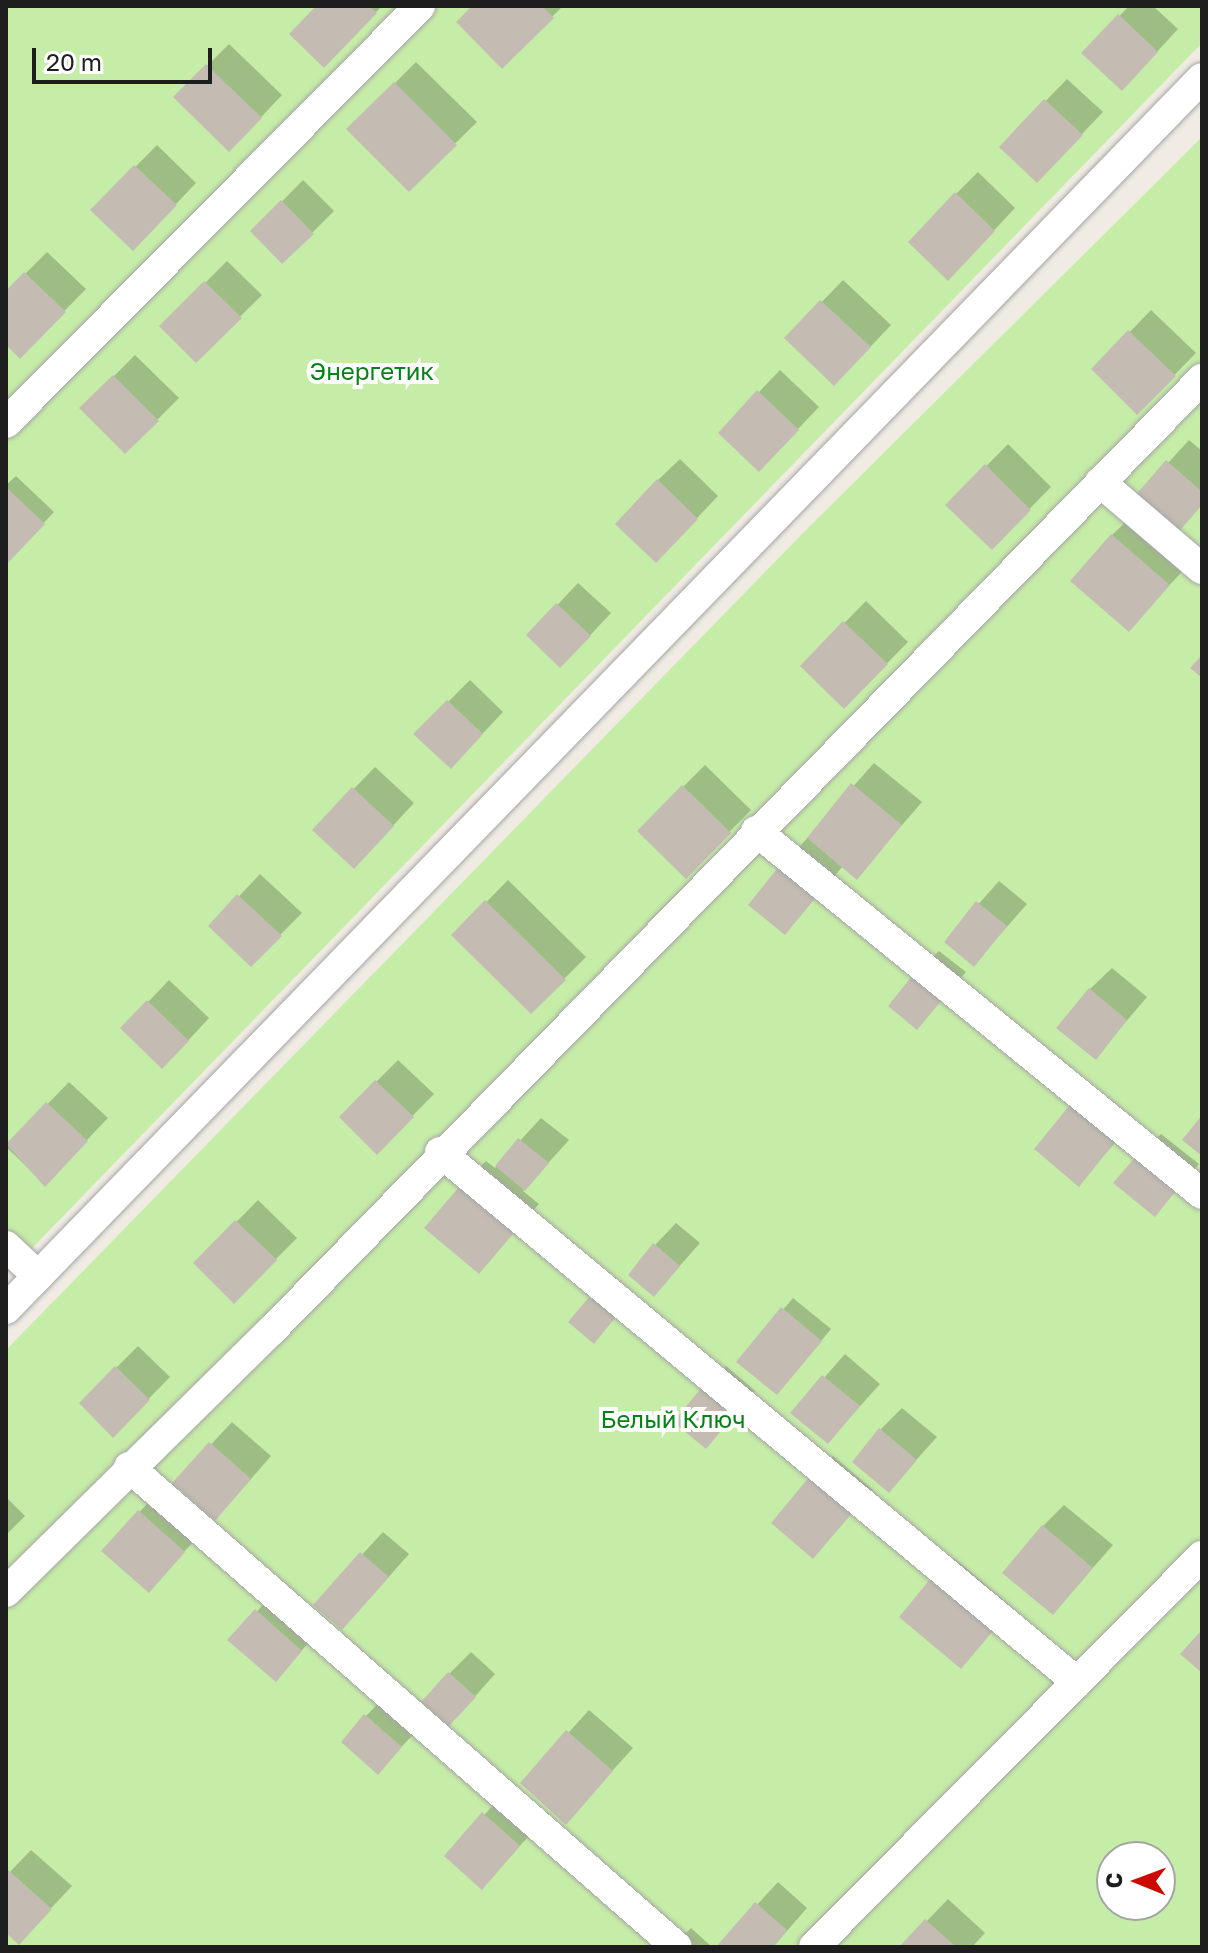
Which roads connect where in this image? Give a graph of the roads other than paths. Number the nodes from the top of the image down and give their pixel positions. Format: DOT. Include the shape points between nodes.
graph roads {
  1 [pos="420,6"];
  2 [pos="1202,78"];
  3 [pos="1202,379"];
  4 [pos="6,423"];
  5 [pos="1100,482"];
  6 [pos="1202,569"];
  7 [pos="756,831"];
  8 [pos="440,1152"];
  9 [pos="1202,1194"];
  10 [pos="6,1246"];
  11 [pos="38,1276"];
  12 [pos="6,1309"];
  13 [pos="129,1467"];
  14 [pos="1196,1574"];
  15 [pos="6,1592"];
  16 [pos="1077,1682"];
  17 [pos="828,1942"];
  18 [pos="677,1947"];
  1 -- 4 [label="lane"];
  2 -- 11 [label="lane"];
  3 -- 5 [label="lane"];
  5 -- 6 [label="lane"];
  5 -- 7 [label="lane"];
  7 -- 8 [label="lane"];
  7 -- 9 [label="lane"];
  8 -- 13 [label="lane" via="271,1331"];
  8 -- 16 [label="lane"];
  10 -- 11 [label="lane"];
  11 -- 12 [label="lane"];
  13 -- 15 [label="lane"];
  13 -- 18 [label="lane"];
  14 -- 16 [label="lane"];
  16 -- 17 [label="lane"];
}
